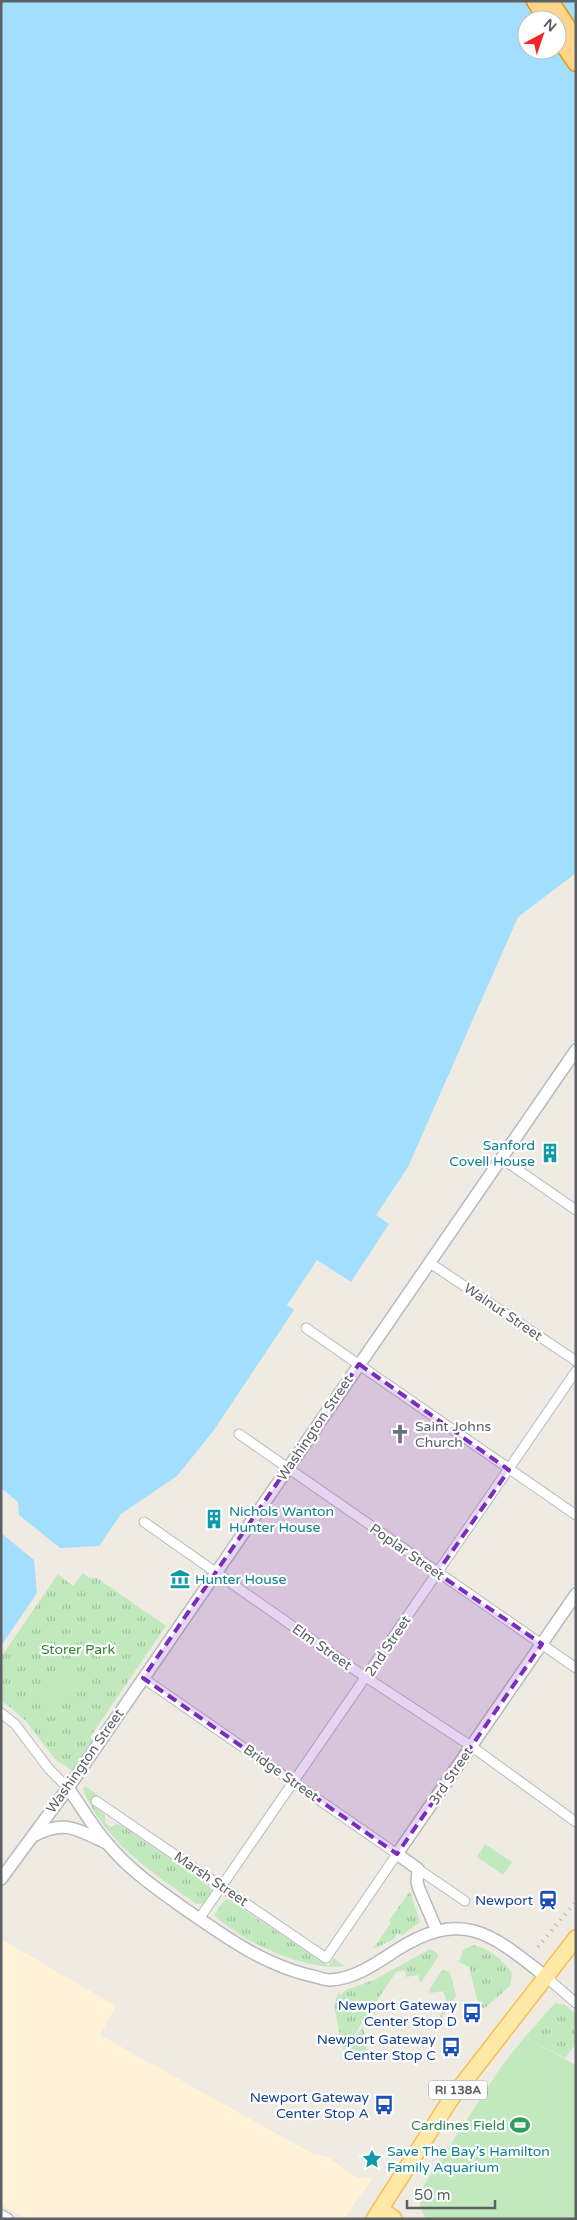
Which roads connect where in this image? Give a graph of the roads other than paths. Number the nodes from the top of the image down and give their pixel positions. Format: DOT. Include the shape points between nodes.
graph roads {
  1 [pos="550,1"];
  2 [pos="576,40"];
  3 [pos="567,50"];
  4 [pos="576,63"];
  5 [pos="575,1052"];
  6 [pos="501,1158"];
  7 [pos="576,1210"];
  8 [pos="430,1262"];
  9 [pos="306,1328"];
  10 [pos="576,1361"];
  11 [pos="359,1364"];
  12 [pos="576,1371"];
  13 [pos="239,1434"];
  14 [pos="288,1468"];
  15 [pos="509,1470"];
  16 [pos="576,1516"];
  17 [pos="144,1522"];
  18 [pos="216,1572"];
  19 [pos="437,1573"];
  20 [pos="576,1594"];
  21 [pos="542,1644"];
  22 [pos="576,1668"];
  23 [pos="143,1678"];
  24 [pos="366,1678"];
  25 [pos="1,1713"];
  26 [pos="471,1746"];
  27 [pos="294,1782"];
  28 [pos="68,1788"];
  29 [pos="96,1801"];
  30 [pos="576,1822"];
  31 [pos="31,1837"];
  32 [pos="107,1843"];
  33 [pos="398,1854"];
  34 [pos="418,1869"];
  35 [pos="1,1879"];
  36 [pos="222,1887"];
  37 [pos="465,1901"];
  38 [pos="199,1919"];
  39 [pos="437,1931"];
  40 [pos="576,1938"];
  41 [pos="326,1958"];
  42 [pos="546,1977"];
  43 [pos="576,2003"];
  44 [pos="378,2214"];
  45 [pos="1,2216"];
  46 [pos="7,2219"];
  47 [pos="394,2219"];
  1 -- 2 [label="highway"];
  3 -- 4 [label="highway"];
  5 -- 6 [label="street, Washington Street"];
  6 -- 7 [label="street"];
  6 -- 8 [label="street, Washington Street"];
  8 -- 10 [label="street, Walnut Street"];
  8 -- 11 [label="street, Washington Street"];
  9 -- 11 [label="street"];
  11 -- 14 [label="street, Washington Street"];
  11 -- 15 [label="street"];
  12 -- 15 [label="street, 2nd Street"];
  13 -- 14 [label="street, Poplar Street"];
  14 -- 18 [label="street, Washington Street"];
  14 -- 19 [label="street, Poplar Street"];
  15 -- 16 [label="street"];
  15 -- 19 [label="street, 2nd Street"];
  17 -- 18 [label="street, Elm Street"];
  18 -- 23 [label="street, Washington Street"];
  18 -- 24 [label="street, Elm Street"];
  19 -- 21 [label="street, Poplar Street"];
  19 -- 24 [label="street, 2nd Street"];
  20 -- 21 [label="street, 3rd Street"];
  21 -- 22 [label="street, Poplar Street"];
  21 -- 26 [label="street, 3rd Street"];
  23 -- 27 [label="street, Bridge Street"];
  23 -- 28 [label="street, Washington Street"];
  24 -- 26 [label="street, Elm Street"];
  24 -- 27 [label="street, 2nd Street"];
  25 -- 28 [label="street" via="15,1724"];
  26 -- 30 [label="street, Elm Street"];
  26 -- 33 [label="street, 3rd Street"];
  27 -- 33 [label="street, Bridge Street"];
  27 -- 36 [label="street, 2nd Street"];
  28 -- 31 [label="street, Washington Street"];
  28 -- 32 [label="street"];
  29 -- 36 [label="street, Marsh Street"];
  31 -- 32 [label="street" via="54,1827 69,1827"];
  31 -- 35 [label="street, Washington Street"];
  32 -- 38 [label="street" via="135,1872"];
  33 -- 34 [label="street, Bridge Street"];
  33 -- 41 [label="street, 3rd Street"];
  34 -- 37 [label="street, Bridge Street"];
  34 -- 39 [label="street" via="419,1889"];
  36 -- 38 [label="street, 2nd Street"];
  36 -- 41 [label="street, Marsh Street"];
  38 -- 39 [label="street" via="262,1958 329,1980 355,1975"];
  39 -- 42 [label="street" via="462,1928 482,1933 520,1956"];
  40 -- 42 [label="main road, RI 138A"];
  42 -- 43 [label="street"];
  42 -- 44 [label="main road, RI 138A" via="451,2099"];
  44 -- 47 [label="main road"];
  45 -- 46 [label="street"];
}
